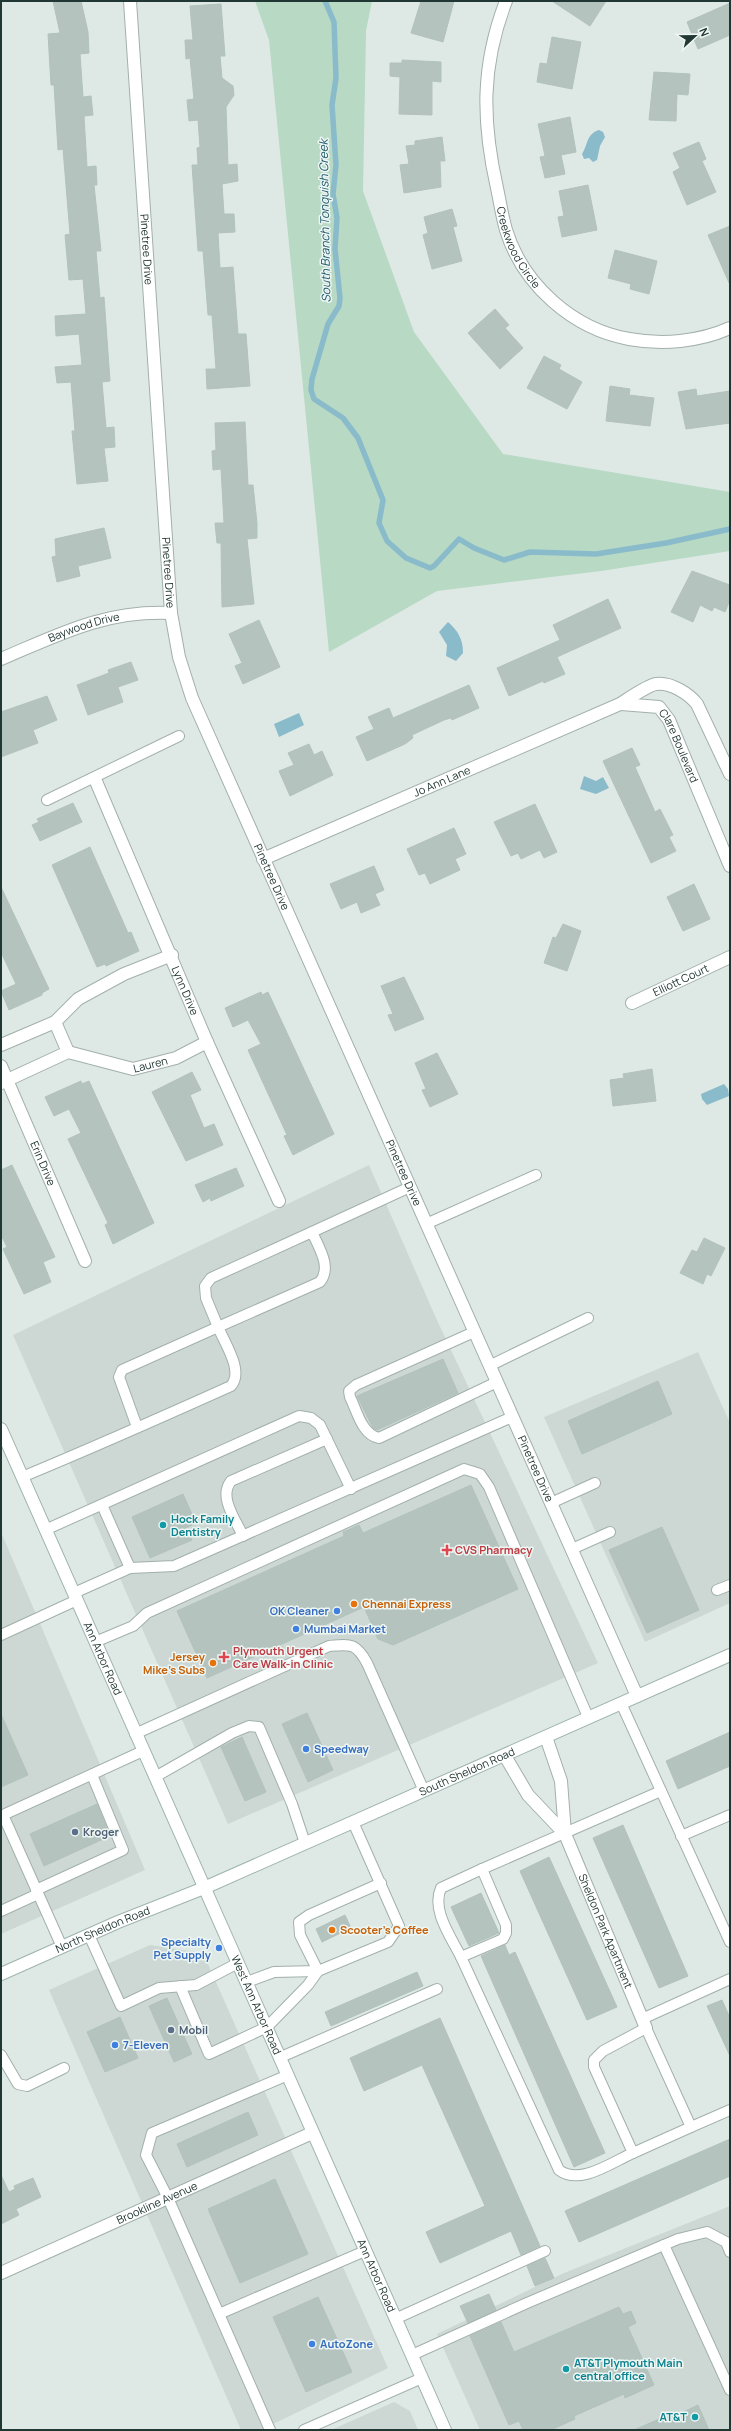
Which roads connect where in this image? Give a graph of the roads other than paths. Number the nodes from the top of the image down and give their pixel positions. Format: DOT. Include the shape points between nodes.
graph roads {
  1 [pos="130,1"];
  2 [pos="506,1"];
  3 [pos="730,328"];
  4 [pos="171,613"];
  5 [pos="1,659"];
  6 [pos="620,704"];
  7 [pos="179,736"];
  8 [pos="730,774"];
  9 [pos="95,779"];
  10 [pos="47,800"];
  11 [pos="263,859"];
  12 [pos="730,866"];
  13 [pos="172,955"];
  14 [pos="730,957"];
  15 [pos="632,1003"];
  16 [pos="55,1022"];
  17 [pos="207,1042"];
  18 [pos="1,1046"];
  19 [pos="68,1052"];
  20 [pos="1,1066"];
  21 [pos="4,1081"];
  22 [pos="536,1175"];
  23 [pos="410,1187"];
  24 [pos="279,1202"];
  25 [pos="426,1224"];
  26 [pos="312,1232"];
  27 [pos="85,1260"];
  28 [pos="588,1318"];
  29 [pos="218,1327"];
  30 [pos="474,1332"];
  31 [pos="489,1366"];
  32 [pos="497,1382"];
  33 [pos="512,1417"];
  34 [pos="137,1428"];
  35 [pos="1,1429"];
  36 [pos="327,1439"];
  37 [pos="22,1477"];
  38 [pos="595,1483"];
  39 [pos="351,1489"];
  40 [pos="551,1503"];
  41 [pos="102,1505"];
  42 [pos="45,1530"];
  43 [pos="610,1532"];
  44 [pos="243,1536"];
  45 [pos="572,1549"];
  46 [pos="130,1568"];
  47 [pos="730,1585"];
  48 [pos="717,1590"];
  49 [pos="75,1597"];
  50 [pos="1,1635"];
  51 [pos="95,1642"];
  52 [pos="730,1655"];
  53 [pos="637,1696"];
  54 [pos="621,1703"];
  55 [pos="588,1717"];
  56 [pos="135,1734"];
  57 [pos="546,1738"];
  58 [pos="143,1751"];
  59 [pos="505,1756"];
  60 [pos="92,1775"];
  61 [pos="155,1777"];
  62 [pos="424,1791"];
  63 [pos="661,1791"];
  64 [pos="730,1815"];
  65 [pos="353,1822"];
  66 [pos="564,1834"];
  67 [pos="682,1836"];
  68 [pos="305,1844"];
  69 [pos="482,1869"];
  70 [pos="380,1883"];
  71 [pos="204,1888"];
  72 [pos="37,1892"];
  73 [pos="1,1911"];
  74 [pos="89,1935"];
  75 [pos="730,1942"];
  76 [pos="62,1947"];
  77 [pos="461,1957"];
  78 [pos="238,1963"];
  79 [pos="318,1971"];
  80 [pos="1,1974"];
  81 [pos="730,1979"];
  82 [pos="247,1982"];
  83 [pos="180,1986"];
  84 [pos="437,1989"];
  85 [pos="644,2023"];
  86 [pos="267,2027"];
  87 [pos="1,2055"];
  88 [pos="280,2057"];
  89 [pos="64,2068"];
  90 [pos="288,2075"];
  91 [pos="730,2110"];
  92 [pos="310,2127"];
  93 [pos="691,2127"];
  94 [pos="633,2153"];
  95 [pos="168,2198"];
  96 [pos="664,2245"];
  97 [pos="545,2250"];
  98 [pos="365,2251"];
  99 [pos="730,2252"];
  100 [pos="1,2273"];
  101 [pos="219,2314"];
  102 [pos="395,2319"];
  103 [pos="412,2355"];
  104 [pos="422,2378"];
  105 [pos="730,2390"];
  106 [pos="270,2430"];
  107 [pos="304,2430"];
  108 [pos="445,2430"];
  1 -- 4 [label="street, Pinetree Drive"];
  2 -- 3 [label="street, Creekwood Circle" via="496,27 489,57 485,95 486,133 506,230 530,278 568,314 588,326 616,337 645,342 674,342 699,338"];
  4 -- 5 [label="street, Baywood Drive" via="131,613 93,620"];
  4 -- 11 [label="street, Pinetree Drive" via="179,656 192,698"];
  6 -- 8 [label="street" via="656,684 671,686 691,696"];
  6 -- 11 [label="street, Jo Ann Lane"];
  6 -- 12 [label="street, Clare Boulevard" via="658,707 669,720"];
  7 -- 9 [label="lane"];
  9 -- 10 [label="lane"];
  9 -- 13 [label="street, Lynn Drive"];
  11 -- 23 [label="street, Pinetree Drive"];
  13 -- 16 [label="street" via="124,974 78,999"];
  13 -- 17 [label="street, Lynn Drive"];
  14 -- 15 [label="street, Elliott Court"];
  16 -- 18 [label="street"];
  16 -- 19 [label="street"];
  17 -- 19 [label="street, Lauren" via="176,1058 133,1069"];
  17 -- 24 [label="street, Lynn Drive"];
  19 -- 21 [label="street"];
  20 -- 21 [label="street, Erin Drive"];
  21 -- 27 [label="street, Erin Drive"];
  22 -- 25 [label="lane"];
  23 -- 25 [label="street, Pinetree Drive"];
  23 -- 26 [label="lane"];
  25 -- 30 [label="street, Pinetree Drive"];
  26 -- 29 [label="lane" via="211,1278 205,1286 206,1298"];
  26 -- 29 [label="lane" via="326,1264 326,1275 320,1282"];
  28 -- 31 [label="lane"];
  29 -- 34 [label="lane" via="122,1370 119,1377"];
  29 -- 34 [label="lane" via="236,1370 234,1383"];
  30 -- 31 [label="street, Pinetree Drive"];
  30 -- 32 [label="lane" via="356,1385 348,1391 350,1397 366,1431 371,1437 379,1438"];
  31 -- 32 [label="street, Pinetree Drive"];
  32 -- 33 [label="street, Pinetree Drive"];
  33 -- 39 [label="lane"];
  33 -- 40 [label="street, Pinetree Drive"];
  34 -- 37 [label="lane"];
  35 -- 37 [label="street, Ann Arbor Road"];
  36 -- 39 [label="lane"];
  36 -- 41 [label="lane" via="320,1425 312,1418 299,1416"];
  36 -- 44 [label="lane" via="231,1481 226,1487 225,1495"];
  37 -- 42 [label="street, Ann Arbor Road"];
  38 -- 40 [label="lane"];
  39 -- 44 [label="lane"];
  40 -- 45 [label="street, Pinetree Drive"];
  41 -- 42 [label="lane"];
  41 -- 46 [label="lane"];
  42 -- 49 [label="street, Ann Arbor Road"];
  43 -- 45 [label="lane"];
  44 -- 46 [label="lane" via="174,1566"];
  45 -- 53 [label="street, Pinetree Drive"];
  46 -- 49 [label="lane"];
  47 -- 48 [label="lane"];
  49 -- 50 [label="lane"];
  49 -- 51 [label="street, Ann Arbor Road"];
  51 -- 55 [label="lane" via="133,1626 147,1612 464,1469 480,1474 489,1487"];
  51 -- 56 [label="street, Ann Arbor Road"];
  52 -- 53 [label="street, South Sheldon Road"];
  53 -- 54 [label="street, South Sheldon Road"];
  54 -- 55 [label="street, South Sheldon Road"];
  54 -- 63 [label="lane"];
  55 -- 57 [label="street, South Sheldon Road"];
  56 -- 58 [label="street, Ann Arbor Road"];
  56 -- 62 [label="lane" via="329,1646 349,1644 359,1650 367,1663"];
  57 -- 59 [label="street, South Sheldon Road"];
  57 -- 66 [label="street, Sheldon Park Apartment" via="561,1781"];
  58 -- 60 [label="lane"];
  58 -- 61 [label="street, Ann Arbor Road"];
  59 -- 62 [label="street, South Sheldon Road"];
  59 -- 66 [label="street, Sheldon Park Apartment" via="528,1795"];
  60 -- 72 [label="lane" via="123,1850"];
  60 -- 72 [label="lane" via="3,1815"];
  61 -- 68 [label="lane" via="232,1733 249,1726 259,1727 292,1804"];
  61 -- 71 [label="street, Ann Arbor Road"];
  62 -- 65 [label="street, South Sheldon Road"];
  63 -- 66 [label="lane"];
  63 -- 67 [label="lane"];
  64 -- 67 [label="lane"];
  65 -- 68 [label="street, South Sheldon Road"];
  65 -- 70 [label="lane"];
  66 -- 69 [label="lane"];
  66 -- 85 [label="street, Sheldon Park Apartment"];
  67 -- 75 [label="lane"];
  68 -- 71 [label="street, South Sheldon Road"];
  69 -- 77 [label="lane" via="441,1888 437,1898 438,1908"];
  69 -- 77 [label="lane" via="506,1925 506,1933 503,1939"];
  70 -- 79 [label="lane" via="399,1926 388,1942"];
  70 -- 79 [label="lane" via="309,1914 299,1922 300,1935"];
  71 -- 74 [label="street, North Sheldon Road"];
  71 -- 78 [label="street, West Ann Arbor Road"];
  72 -- 73 [label="lane"];
  72 -- 76 [label="lane"];
  74 -- 76 [label="street, North Sheldon Road"];
  74 -- 83 [label="lane" via="121,2006 159,1988"];
  76 -- 80 [label="street, North Sheldon Road"];
  77 -- 94 [label="lane" via="559,2170 567,2176 578,2177"];
  78 -- 82 [label="street, West Ann Arbor Road"];
  78 -- 83 [label="lane" via="196,1985"];
  79 -- 82 [label="lane" via="274,1972"];
  79 -- 86 [label="lane" via="308,1985"];
  81 -- 85 [label="lane"];
  82 -- 86 [label="street, West Ann Arbor Road"];
  83 -- 86 [label="lane" via="209,2054"];
  84 -- 88 [label="lane"];
  85 -- 93 [label="lane, Sheldon Park Apartment"];
  85 -- 94 [label="lane" via="594,2060 594,2067"];
  86 -- 88 [label="street, West Ann Arbor Road"];
  87 -- 89 [label="lane" via="18,2084 28,2086"];
  88 -- 90 [label="street, West Ann Arbor Road"];
  90 -- 92 [label="street, West Ann Arbor Road"];
  90 -- 95 [label="lane" via="152,2133 146,2155"];
  91 -- 93 [label="lane"];
  92 -- 95 [label="street, Brookline Avenue"];
  92 -- 98 [label="street, Ann Arbor Road"];
  93 -- 94 [label="lane"];
  95 -- 100 [label="street, Brookline Avenue"];
  95 -- 101 [label="lane"];
  96 -- 99 [label="lane" via="707,2232 726,2242"];
  96 -- 103 [label="lane"];
  96 -- 105 [label="lane"];
  97 -- 102 [label="lane"];
  98 -- 101 [label="lane"];
  98 -- 102 [label="street, Ann Arbor Road"];
  101 -- 106 [label="lane"];
  102 -- 103 [label="street, Ann Arbor Road"];
  103 -- 104 [label="street, Ann Arbor Road"];
  104 -- 107 [label="lane"];
  104 -- 108 [label="street, Ann Arbor Road"];
}
